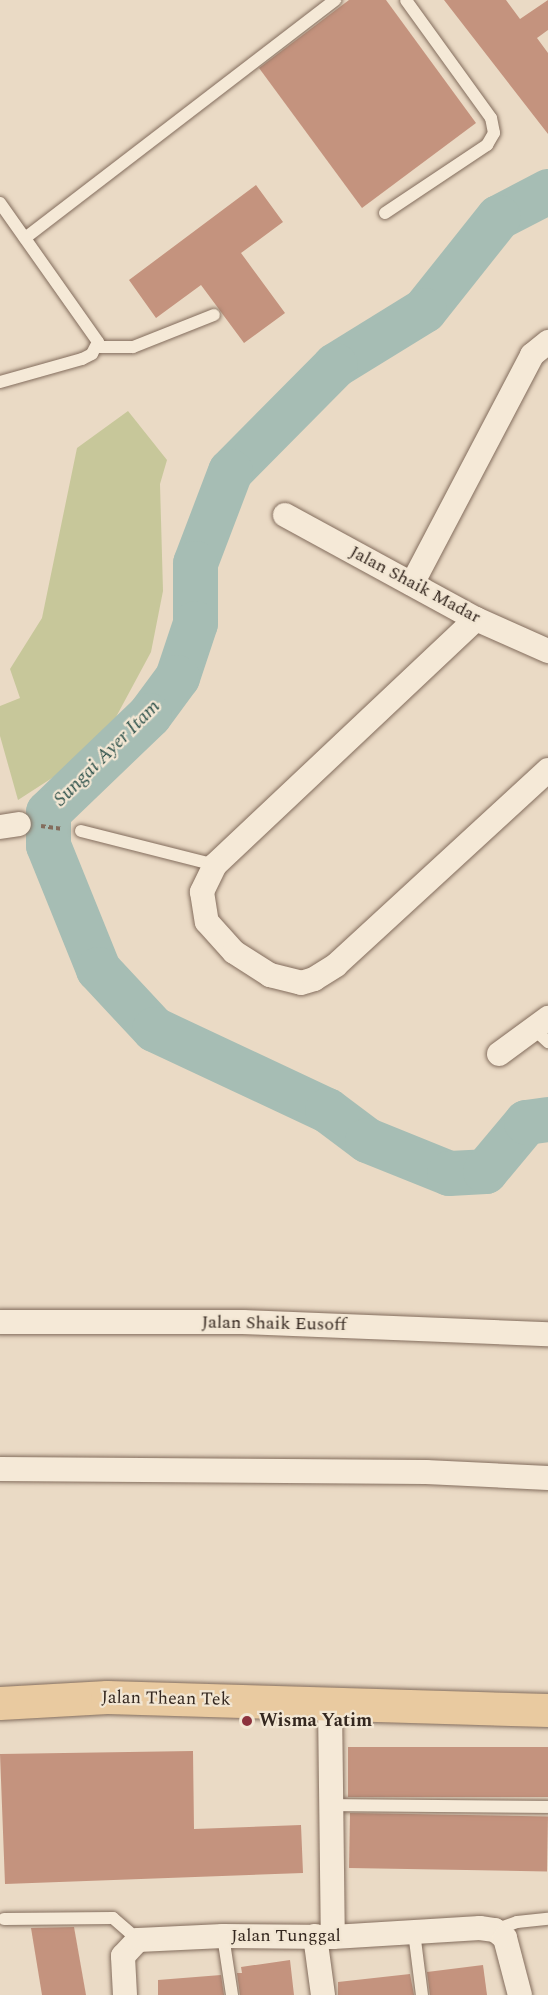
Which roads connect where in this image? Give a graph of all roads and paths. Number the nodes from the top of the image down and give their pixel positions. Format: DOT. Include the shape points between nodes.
graph roads {
  1 [pos="335,0"];
  2 [pos="406,0"];
  3 [pos="0,203"];
  4 [pos="385,213"];
  5 [pos="25,238"];
  6 [pos="214,315"];
  7 [pos="548,342"];
  8 [pos="97,347"];
  9 [pos="0,382"];
  10 [pos="285,515"];
  11 [pos="412,584"];
  12 [pos="477,619"];
  13 [pos="548,651"];
  14 [pos="548,770"];
  15 [pos="10,825"];
  16 [pos="81,831"];
  17 [pos="215,865"];
  18 [pos="543,1029"];
  19 [pos="499,1054"];
  20 [pos="0,1322"];
  21 [pos="548,1334"];
  22 [pos="0,1469"];
  23 [pos="548,1478"];
  24 [pos="0,1703"];
  25 [pos="330,1705"];
  26 [pos="548,1710"];
  27 [pos="328,1805"];
  28 [pos="548,1807"];
  29 [pos="4,1919"];
  30 [pos="548,1919"];
  31 [pos="495,1930"];
  32 [pos="414,1932"];
  33 [pos="224,1936"];
  34 [pos="324,1936"];
  35 [pos="138,1940"];
  36 [pos="125,1995"];
  37 [pos="232,1995"];
  38 [pos="323,1995"];
  39 [pos="422,1995"];
  40 [pos="520,1995"];
  1 -- 5 [label="lane"];
  2 -- 4 [label="lane" via="491,118 494,133 487,145"];
  3 -- 5 [label="lane"];
  5 -- 8 [label="lane" via="88,323"];
  6 -- 8 [label="lane" via="133,347"];
  7 -- 11 [label="street" via="532,355"];
  8 -- 9 [label="lane" via="82,359"];
  10 -- 11 [label="street, Jalan Shaik Madar"];
  11 -- 12 [label="street, Jalan Shaik Madar"];
  12 -- 13 [label="street, Jalan Shaik Madar"];
  12 -- 17 [label="street"];
  14 -- 17 [label="street" via="336,965 301,983 270,975 234,952 207,922 202,892"];
  15 -- 16 [label="path"];
  16 -- 17 [label="lane"];
  18 -- 19 [label="street"];
  20 -- 21 [label="street, Jalan Shaik Eusoff" via="243,1322"];
  22 -- 23 [label="street" via="426,1472"];
  24 -- 25 [label="main road, Jalan Thean Tek" via="107,1697"];
  25 -- 26 [label="main road, Jalan Thean Tek"];
  25 -- 27 [label="street"];
  27 -- 28 [label="lane"];
  27 -- 34 [label="street"];
  29 -- 35 [label="lane" via="113,1918"];
  30 -- 31 [label="lane, Jalan Tunggal" via="517,1922"];
  31 -- 32 [label="street, Jalan Tunggal"];
  31 -- 40 [label="street" via="505,1938 512,1953"];
  32 -- 34 [label="street, Jalan Tunggal"];
  32 -- 39 [label="lane"];
  33 -- 34 [label="street, Jalan Tunggal"];
  33 -- 35 [label="street, Jalan Tunggal"];
  33 -- 37 [label="lane"];
  34 -- 38 [label="street"];
  35 -- 36 [label="street" via="123,1956"];
}
